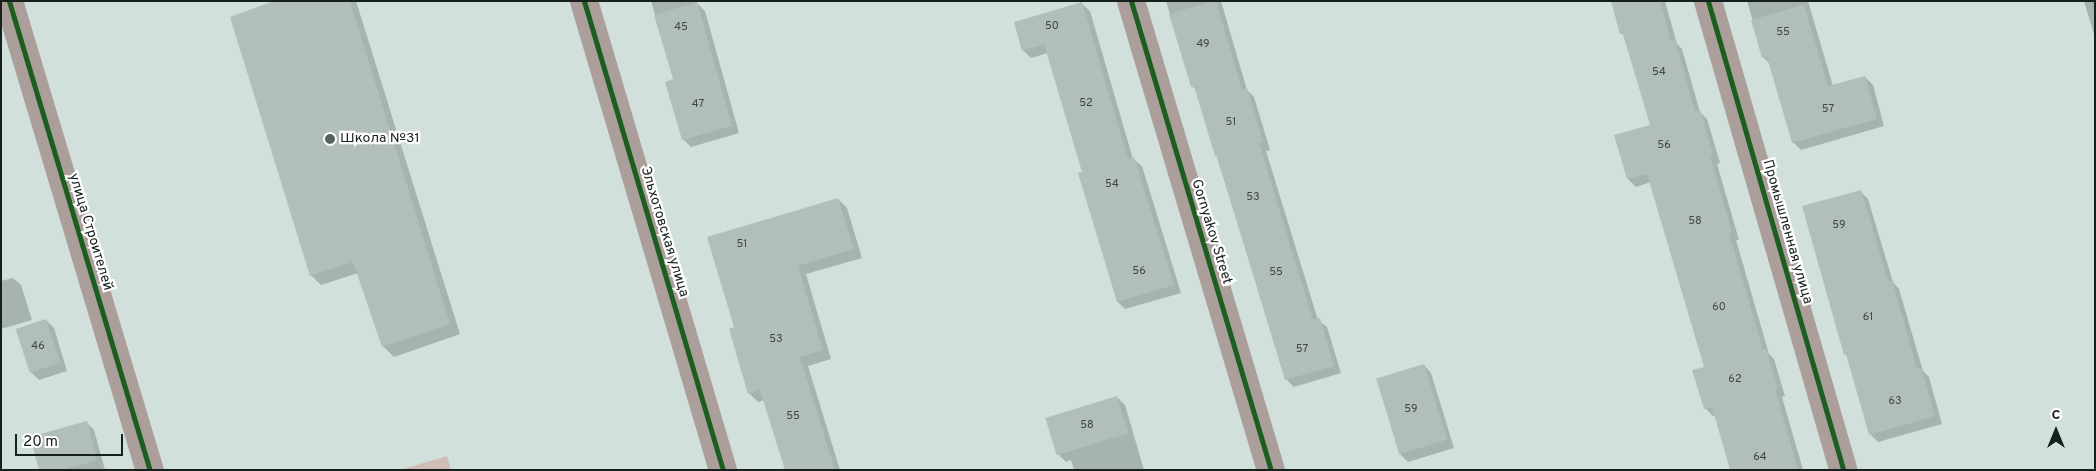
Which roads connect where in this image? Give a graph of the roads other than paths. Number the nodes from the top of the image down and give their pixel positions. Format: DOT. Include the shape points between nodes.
graph roads {
  1 [pos="9,1"];
  2 [pos="584,1"];
  3 [pos="1131,1"];
  4 [pos="1708,1"];
  5 [pos="150,470"];
  6 [pos="723,470"];
  7 [pos="1271,470"];
  8 [pos="1843,470"];
  1 -- 5 [label="street, улица Строителей"];
  2 -- 6 [label="street, Эльхотовская улица"];
  3 -- 7 [label="street, Gornyakov Street"];
  4 -- 8 [label="street, Промышленная улица"];
}
